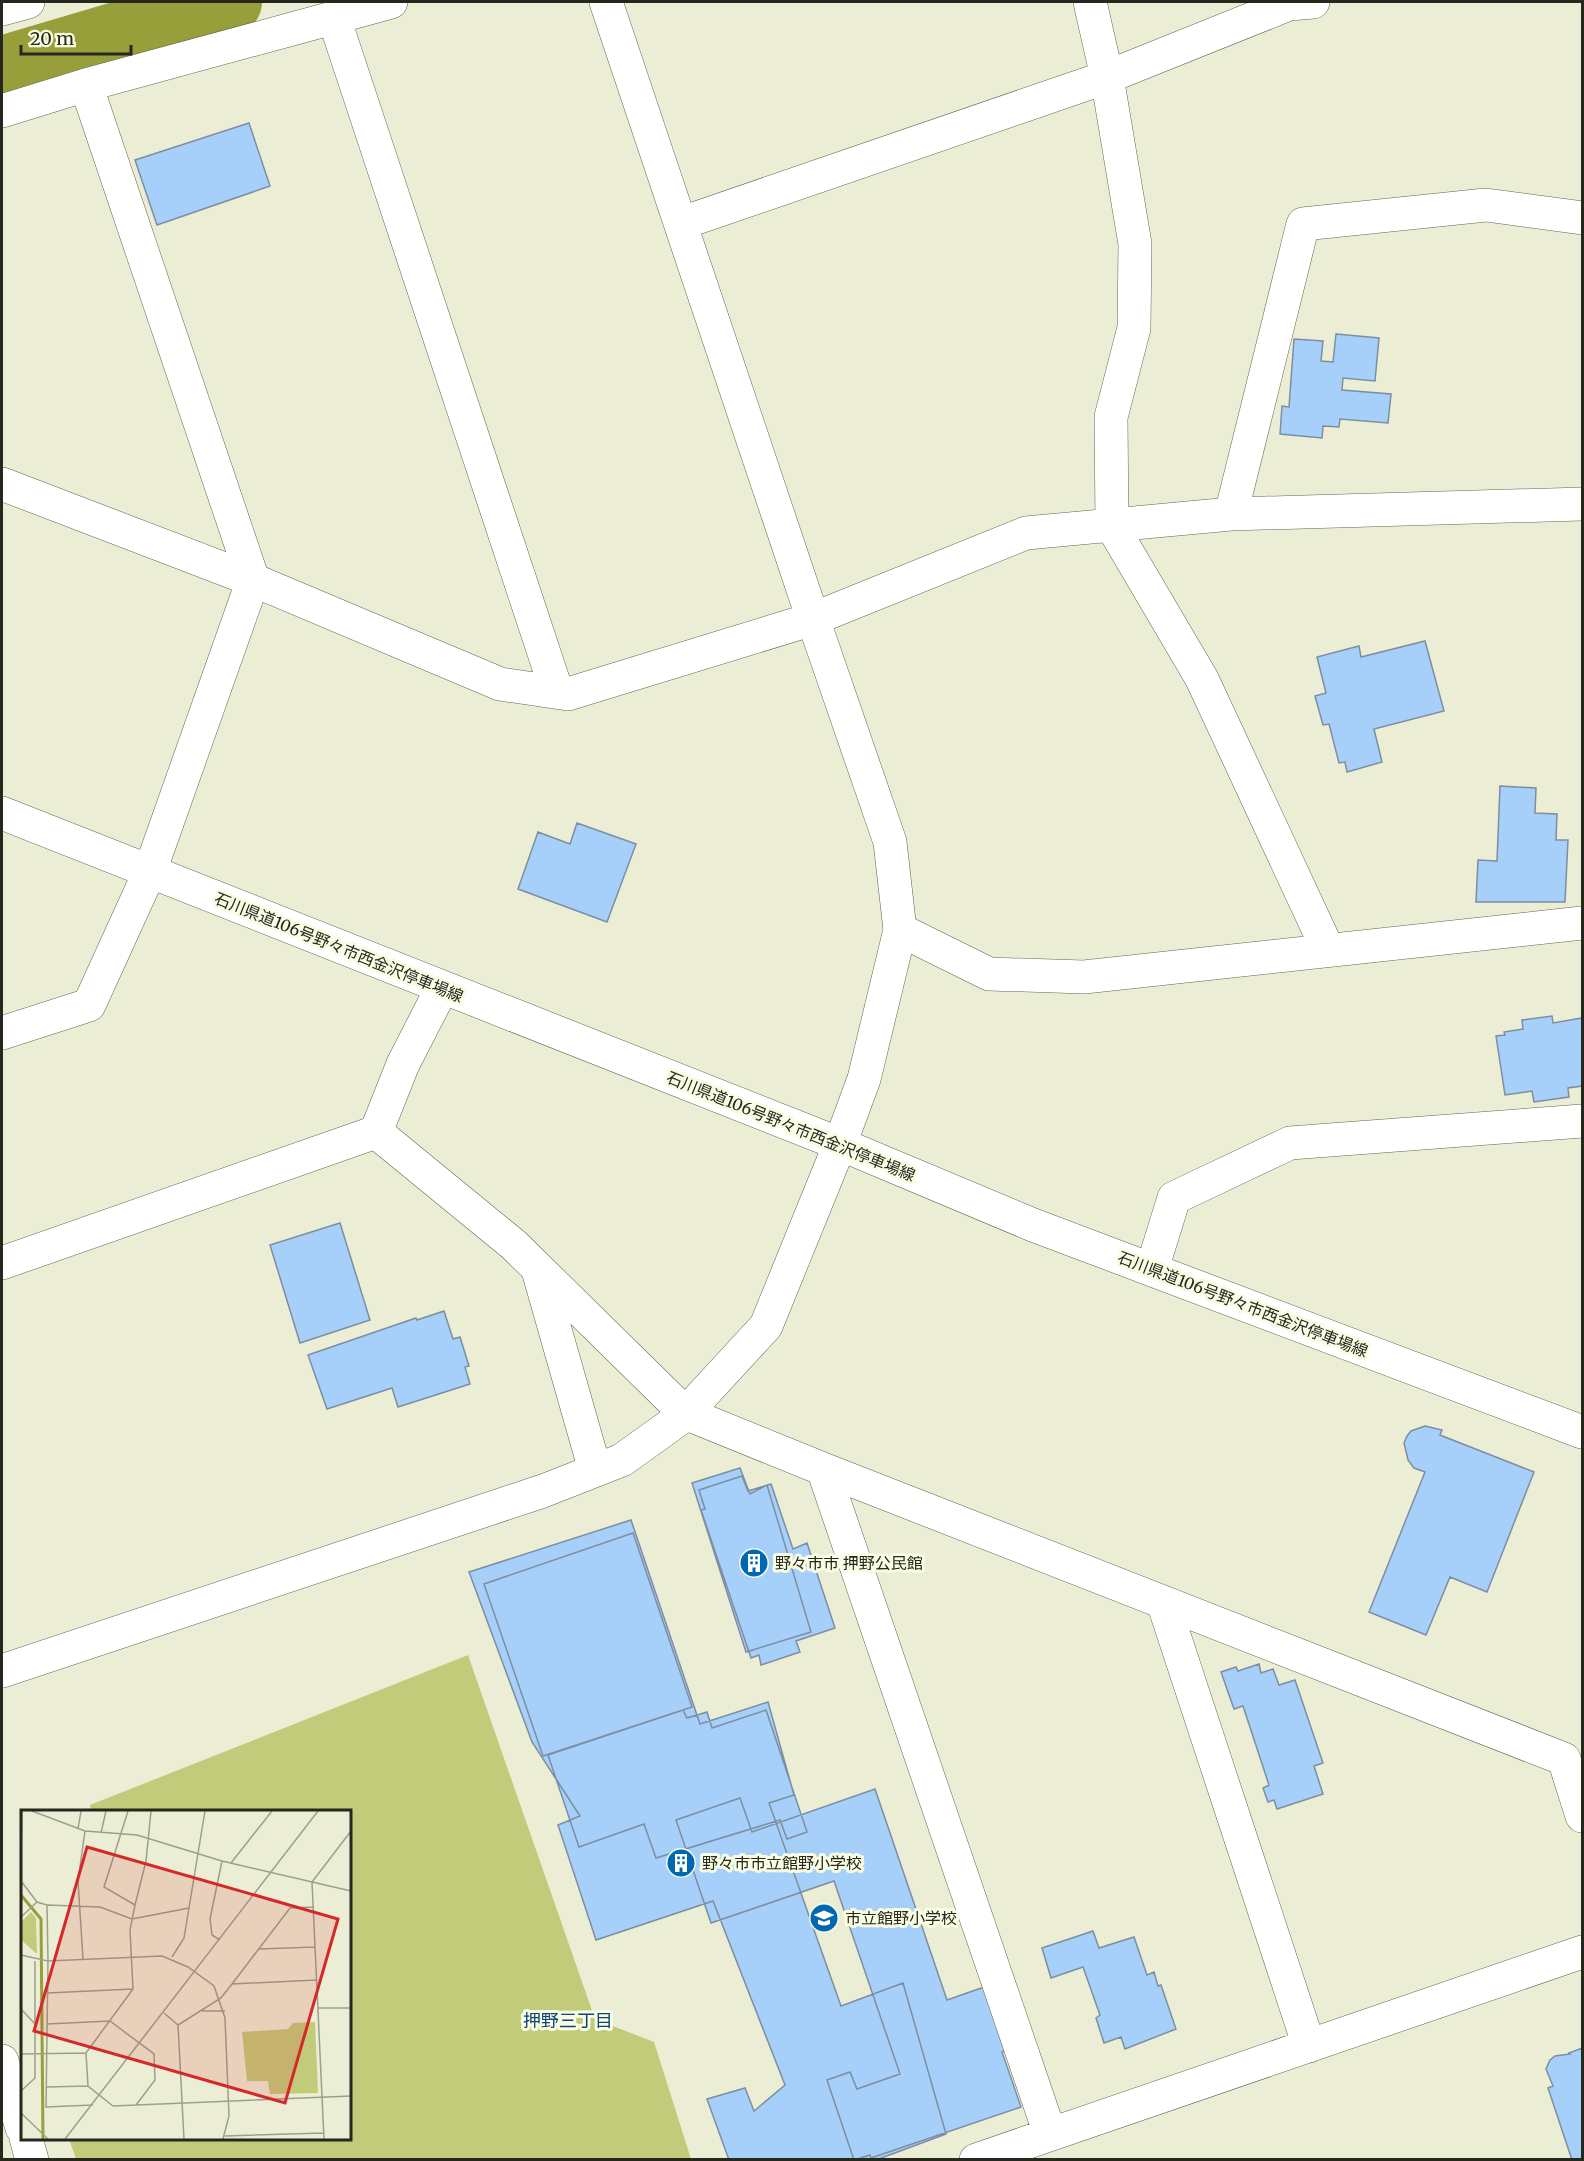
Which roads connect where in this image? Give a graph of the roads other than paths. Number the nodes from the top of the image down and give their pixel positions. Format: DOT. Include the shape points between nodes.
graph roads {
  1 [pos="28,2"];
  2 [pos="391,2"];
  3 [pos="606,2"];
  4 [pos="1090,2"];
  5 [pos="1313,2"];
  6 [pos="2,9"];
  7 [pos="334,18"];
  8 [pos="1107,77"];
  9 [pos="86,85"];
  10 [pos="2,111"];
  11 [pos="1582,218"];
  12 [pos="682,223"];
  13 [pos="2,484"];
  14 [pos="1582,504"];
  15 [pos="1231,514"];
  16 [pos="1112,526"];
  17 [pos="253,580"];
  18 [pos="813,618"];
  19 [pos="557,692"];
  20 [pos="2,813"];
  21 [pos="150,871"];
  22 [pos="1582,923"];
  23 [pos="900,930"];
  24 [pos="1328,950"];
  25 [pos="442,988"];
  26 [pos="2,1033"];
  27 [pos="1582,1121"];
  28 [pos="376,1132"];
  29 [pos="840,1144"];
  30 [pos="2,1263"];
  31 [pos="538,1268"];
  32 [pos="1152,1269"];
  33 [pos="686,1413"];
  34 [pos="1582,1432"];
  35 [pos="823,1469"];
  36 [pos="595,1470"];
  37 [pos="1163,1602"];
  38 [pos="2,1671"];
  39 [pos="1582,1816"];
  40 [pos="1582,1952"];
  41 [pos="1309,2046"];
  42 [pos="2,2061"];
  43 [pos="21,2125"];
  44 [pos="1050,2134"];
  45 [pos="26,2140"];
  46 [pos="32,2160"];
  47 [pos="976,2160"];
  1 -- 6 [label="street"];
  2 -- 7 [label="street"];
  3 -- 12 [label="street"];
  4 -- 8 [label="street"];
  5 -- 8 [label="street" via="1289,4"];
  7 -- 9 [label="street"];
  7 -- 19 [label="street"];
  8 -- 12 [label="street"];
  8 -- 16 [label="street" via="1135,244 1134,328 1111,417"];
  9 -- 10 [label="street"];
  9 -- 17 [label="street"];
  11 -- 15 [label="street" via="1486,206 1303,224"];
  12 -- 18 [label="street"];
  13 -- 17 [label="street"];
  14 -- 15 [label="street"];
  15 -- 16 [label="street"];
  16 -- 18 [label="street" via="1026,534"];
  16 -- 24 [label="street" via="1202,679"];
  17 -- 19 [label="street" via="500,684"];
  17 -- 21 [label="street"];
  18 -- 19 [label="street" via="568,694"];
  18 -- 23 [label="street" via="890,842"];
  20 -- 21 [label="street, 石川県道106号野々市西金沢停車場線"];
  21 -- 25 [label="street, 石川県道106号野々市西金沢停車場線"];
  21 -- 26 [label="street" via="89,1005"];
  22 -- 24 [label="street"];
  23 -- 24 [label="street" via="989,974 1084,977"];
  23 -- 29 [label="street" via="864,1079"];
  25 -- 28 [label="street" via="403,1064"];
  25 -- 29 [label="street, 石川県道106号野々市西金沢停車場線"];
  27 -- 32 [label="street" via="1290,1143 1174,1198"];
  28 -- 30 [label="street"];
  28 -- 31 [label="street"];
  29 -- 32 [label="street, 石川県道106号野々市西金沢停車場線" via="1033,1225"];
  29 -- 33 [label="street" via="766,1326"];
  31 -- 33 [label="street"];
  31 -- 36 [label="street"];
  32 -- 34 [label="street, 石川県道106号野々市西金沢停車場線"];
  33 -- 35 [label="street"];
  33 -- 36 [label="street" via="622,1460"];
  35 -- 37 [label="street"];
  35 -- 44 [label="street"];
  36 -- 38 [label="street" via="316,1568"];
  37 -- 39 [label="street" via="1564,1759"];
  37 -- 41 [label="street"];
  40 -- 41 [label="street"];
  41 -- 44 [label="street"];
  42 -- 43 [label="street"];
  44 -- 47 [label="street"];
  45 -- 46 [label="street"];
}
